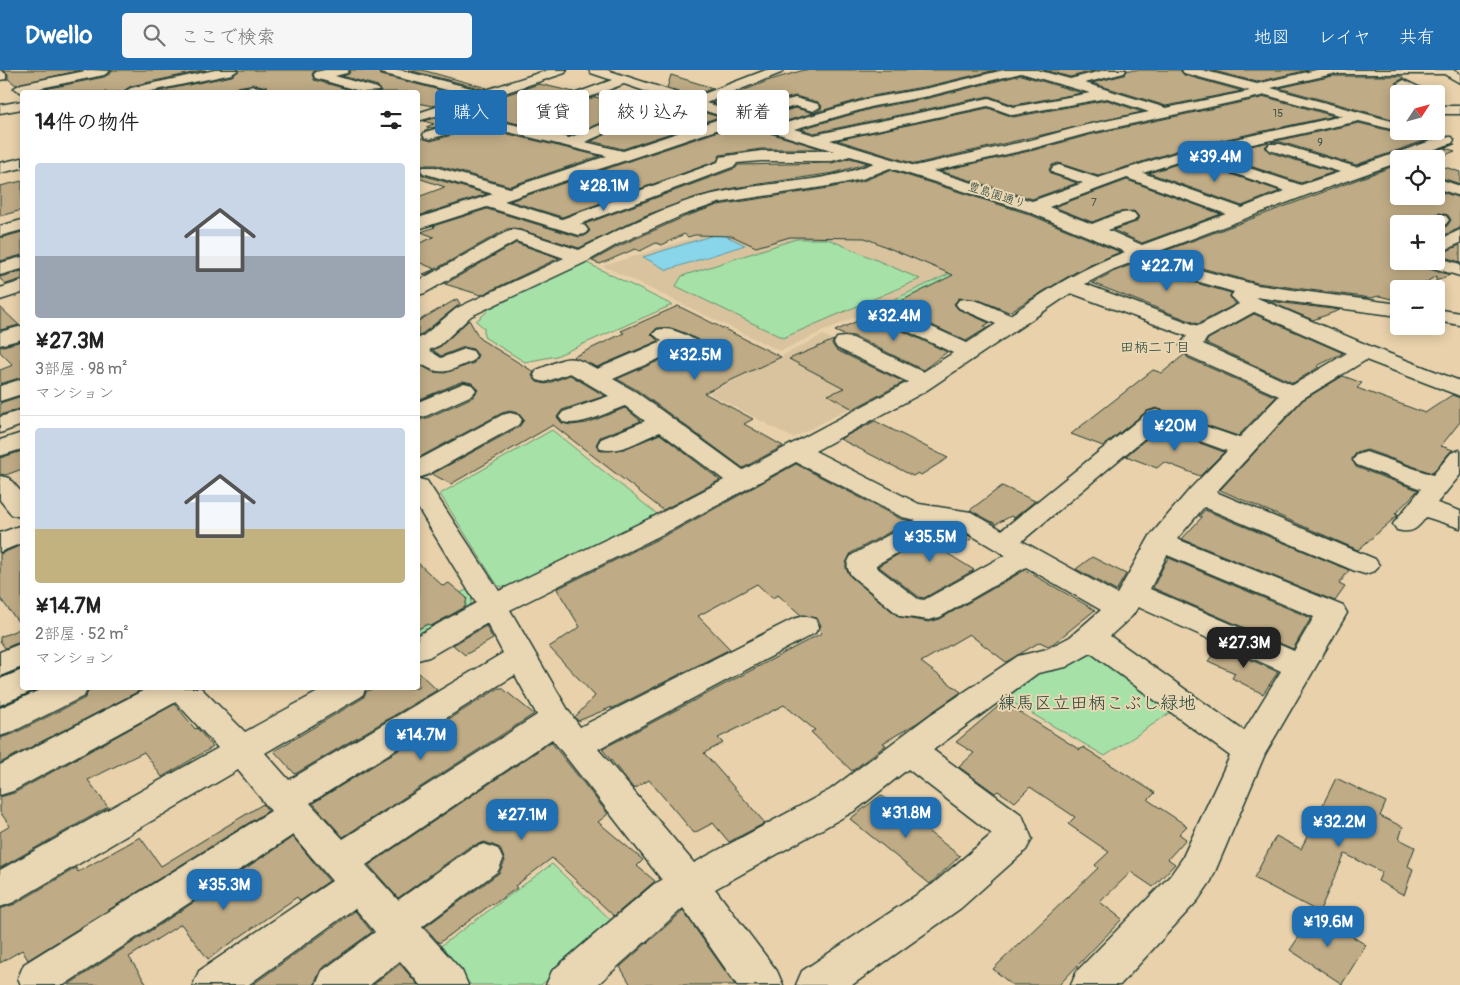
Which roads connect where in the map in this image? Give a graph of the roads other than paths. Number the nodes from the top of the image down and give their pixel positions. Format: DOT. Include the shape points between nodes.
graph roads {
  1 [pos="166,70"];
  2 [pos="226,70"];
  3 [pos="343,70"];
  4 [pos="385,70"];
  5 [pos="772,70"];
  6 [pos="776,70"];
  7 [pos="1022,70"];
  8 [pos="1120,70"];
  9 [pos="1443,70"];
  10 [pos="104,71"];
  11 [pos="572,71"];
  12 [pos="56,75"];
  13 [pos="1186,75"];
  14 [pos="990,77"];
  15 [pos="4,78"];
  16 [pos="416,78"];
  17 [pos="1460,79"];
  18 [pos="621,80"];
  19 [pos="180,82"];
  20 [pos="1012,84"];
  21 [pos="1068,84"];
  22 [pos="958,85"];
  23 [pos="132,88"];
  24 [pos="505,88"];
  25 [pos="85,89"];
  26 [pos="378,89"];
  27 [pos="1262,89"];
  28 [pos="28,90"];
  29 [pos="201,90"];
  30 [pos="463,90"];
  31 [pos="498,90"];
  32 [pos="652,90"];
  33 [pos="977,91"];
  34 [pos="929,92"];
  35 [pos="1201,92"];
  36 [pos="1108,94"];
  37 [pos="707,97"];
  38 [pos="889,99"];
  39 [pos="1225,100"];
  40 [pos="789,104"];
  41 [pos="20,105"];
  42 [pos="813,107"];
  43 [pos="968,107"];
  44 [pos="0,109"];
  45 [pos="435,110"];
  46 [pos="1390,111"];
  47 [pos="1166,113"];
  48 [pos="1357,115"];
  49 [pos="420,116"];
  50 [pos="928,116"];
  51 [pos="0,117"];
  52 [pos="15,122"];
  53 [pos="1324,124"];
  54 [pos="1390,124"];
  55 [pos="717,125"];
  56 [pos="507,127"];
  57 [pos="789,127"];
  58 [pos="599,130"];
  59 [pos="789,132"];
  60 [pos="1030,132"];
  61 [pos="1352,132"];
  62 [pos="435,133"];
  63 [pos="430,135"];
  64 [pos="1451,138"];
  65 [pos="815,139"];
  66 [pos="1051,140"];
  67 [pos="1210,141"];
  68 [pos="569,143"];
  69 [pos="1389,143"];
  70 [pos="662,144"];
  71 [pos="1275,147"];
  72 [pos="695,148"];
  73 [pos="1413,150"];
  74 [pos="1419,150"];
  75 [pos="710,152"];
  76 [pos="858,152"];
  77 [pos="1190,153"];
  78 [pos="1136,154"];
  79 [pos="626,156"];
  80 [pos="1390,161"];
  81 [pos="891,162"];
  82 [pos="1160,163"];
  83 [pos="1378,165"];
  84 [pos="1390,168"];
  85 [pos="429,170"];
  86 [pos="918,170"];
  87 [pos="1059,170"];
  88 [pos="1358,172"];
  89 [pos="740,173"];
  90 [pos="1127,173"];
  91 [pos="1098,183"];
  92 [pos="1322,183"];
  93 [pos="1445,186"];
  94 [pos="1301,191"];
  95 [pos="1460,191"];
  96 [pos="512,194"];
  97 [pos="489,202"];
  98 [pos="694,205"];
  99 [pos="1033,207"];
  100 [pos="1241,213"];
  101 [pos="420,214"];
  102 [pos="720,217"];
  103 [pos="1128,217"];
  104 [pos="435,219"];
  105 [pos="420,223"];
  106 [pos="562,225"];
  107 [pos="20,226"];
  108 [pos="1445,227"];
  109 [pos="1092,230"];
  110 [pos="0,231"];
  111 [pos="1460,234"];
  112 [pos="612,240"];
  113 [pos="1445,243"];
  114 [pos="1140,251"];
  115 [pos="581,257"];
  116 [pos="20,264"];
  117 [pos="1445,266"];
  118 [pos="0,269"];
  119 [pos="1460,270"];
  120 [pos="1069,285"];
  121 [pos="20,288"];
  122 [pos="1239,288"];
  123 [pos="420,289"];
  124 [pos="0,294"];
  125 [pos="966,304"];
  126 [pos="1253,304"];
  127 [pos="1390,309"];
  128 [pos="881,311"];
  129 [pos="1445,317"];
  130 [pos="1460,319"];
  131 [pos="420,323"];
  132 [pos="1012,323"];
  133 [pos="658,331"];
  134 [pos="20,333"];
  135 [pos="442,333"];
  136 [pos="1200,334"];
  137 [pos="0,339"];
  138 [pos="679,342"];
  139 [pos="846,343"];
  140 [pos="420,345"];
  141 [pos="969,352"];
  142 [pos="1364,352"];
  143 [pos="420,354"];
  144 [pos="703,354"];
  145 [pos="465,356"];
  146 [pos="545,375"];
  147 [pos="596,378"];
  148 [pos="18,381"];
  149 [pos="924,381"];
  150 [pos="1460,389"];
  151 [pos="464,390"];
  152 [pos="0,394"];
  153 [pos="1294,394"];
  154 [pos="628,397"];
  155 [pos="420,411"];
  156 [pos="571,417"];
  157 [pos="20,418"];
  158 [pos="510,420"];
  159 [pos="663,422"];
  160 [pos="0,426"];
  161 [pos="20,441"];
  162 [pos="610,444"];
  163 [pos="1243,448"];
  164 [pos="0,449"];
  165 [pos="795,451"];
  166 [pos="1460,458"];
  167 [pos="1366,460"];
  168 [pos="420,469"];
  169 [pos="20,474"];
  170 [pos="741,480"];
  171 [pos="0,483"];
  172 [pos="1200,495"];
  173 [pos="1422,505"];
  174 [pos="20,507"];
  175 [pos="423,507"];
  176 [pos="943,516"];
  177 [pos="1460,520"];
  178 [pos="20,535"];
  179 [pos="1160,542"];
  180 [pos="0,543"];
  181 [pos="1015,549"];
  182 [pos="1365,564"];
  183 [pos="1127,601"];
  184 [pos="493,606"];
  185 [pos="804,626"];
  186 [pos="1090,637"];
  187 [pos="420,647"];
  188 [pos="20,655"];
  189 [pos="522,656"];
  190 [pos="0,665"];
  191 [pos="1300,666"];
  192 [pos="20,683"];
  193 [pos="68,690"];
  194 [pos="171,690"];
  195 [pos="184,690"];
  196 [pos="347,690"];
  197 [pos="0,693"];
  198 [pos="0,723"];
  199 [pos="565,732"];
  200 [pos="908,750"];
  201 [pos="242,751"];
  202 [pos="1249,752"];
  203 [pos="0,781"];
  204 [pos="290,807"];
  205 [pos="484,860"];
  206 [pos="348,873"];
  207 [pos="688,884"];
  208 [pos="0,890"];
  209 [pos="398,930"];
  210 [pos="39,978"];
  211 [pos="760,984"];
  212 [pos="214,985"];
  213 [pos="337,985"];
  214 [pos="447,985"];
  215 [pos="567,985"];
  216 [pos="818,985"];
  217 [pos="1092,985"];
  1 -- 19 [label="main road"];
  2 -- 19 [label="main road"];
  3 -- 26 [label="main road" via="320,75"];
  4 -- 16 [label="main road"];
  5 -- 6 [label="main road"];
  6 -- 37 [label="main road"];
  7 -- 14 [label="main road"];
  7 -- 21 [label="main road"];
  8 -- 21 [label="main road"];
  9 -- 17 [label="main road"];
  9 -- 27 [label="main road" via="1334,70"];
  10 -- 12 [label="main road"];
  11 -- 18 [label="main road, 豊島園通り"];
  11 -- 24 [label="main road"];
  12 -- 15 [label="main road"];
  12 -- 25 [label="main road"];
  12 -- 28 [label="main road" via="22,88"];
  13 -- 27 [label="main road" via="1207,75"];
  14 -- 20 [label="main road"];
  14 -- 22 [label="main road"];
  16 -- 26 [label="main road"];
  16 -- 30 [label="main road"];
  18 -- 24 [label="main road" via="561,111 535,95"];
  18 -- 32 [label="main road, 豊島園通り"];
  19 -- 23 [label="main road"];
  19 -- 29 [label="main road"];
  21 -- 36 [label="main road"];
  22 -- 33 [label="main road"];
  22 -- 34 [label="main road"];
  24 -- 31 [label="main road"];
  27 -- 39 [label="main road"];
  27 -- 48 [label="main road"];
  34 -- 38 [label="main road"];
  34 -- 43 [label="main road"];
  35 -- 39 [label="main road"];
  36 -- 43 [label="main road" via="1013,111 989,102"];
  36 -- 47 [label="main road"];
  38 -- 50 [label="main road"];
  38 -- 57 [label="main road"];
  39 -- 47 [label="main road"];
  40 -- 42 [label="main road"];
  41 -- 44 [label="main road"];
  43 -- 50 [label="main road"];
  45 -- 49 [label="main road"];
  46 -- 48 [label="main road"];
  47 -- 66 [label="main road" via="1086,129"];
  48 -- 53 [label="main road"];
  48 -- 54 [label="main road"];
  50 -- 65 [label="main road"];
  51 -- 52 [label="main road"];
  53 -- 61 [label="main road"];
  53 -- 67 [label="main road" via="1233,144"];
  55 -- 70 [label="main road"];
  56 -- 68 [label="main road"];
  58 -- 68 [label="main road"];
  59 -- 65 [label="main road, 豊島園通り"];
  60 -- 66 [label="main road"];
  62 -- 63 [label="main road"];
  64 -- 74 [label="main road"];
  65 -- 76 [label="main road, 豊島園通り"];
  66 -- 86 [label="main road"];
  67 -- 77 [label="main road"];
  67 -- 92 [label="main road"];
  68 -- 79 [label="main road"];
  69 -- 73 [label="main road"];
  70 -- 72 [label="main road"];
  70 -- 79 [label="main road"];
  71 -- 88 [label="main road"];
  75 -- 89 [label="main road"];
  76 -- 81 [label="main road, 豊島園通り"];
  76 -- 89 [label="main road" via="832,156 762,156"];
  77 -- 82 [label="main road"];
  77 -- 94 [label="main road"];
  78 -- 82 [label="main road"];
  79 -- 96 [label="main road"];
  80 -- 83 [label="main road"];
  81 -- 86 [label="main road, 豊島園通り"];
  81 -- 89 [label="main road" via="862,174 830,181"];
  82 -- 90 [label="main road"];
  83 -- 84 [label="main road"];
  83 -- 88 [label="main road"];
  85 -- 96 [label="main road"];
  86 -- 99 [label="main road, 豊島園通り"];
  87 -- 91 [label="main road"];
  88 -- 92 [label="main road"];
  89 -- 98 [label="main road" via="715,198"];
  89 -- 106 [label="main road"];
  90 -- 91 [label="main road"];
  90 -- 100 [label="main road"];
  91 -- 99 [label="main road"];
  92 -- 94 [label="main road"];
  93 -- 95 [label="main road"];
  94 -- 100 [label="main road"];
  96 -- 97 [label="main road"];
  97 -- 104 [label="main road"];
  97 -- 106 [label="main road"];
  98 -- 102 [label="main road"];
  98 -- 112 [label="main road"];
  99 -- 109 [label="main road, 豊島園通り"];
  100 -- 114 [label="main road"];
  101 -- 104 [label="main road"];
  103 -- 109 [label="main road"];
  104 -- 105 [label="main road"];
  106 -- 112 [label="main road"];
  107 -- 110 [label="main road"];
  108 -- 111 [label="main road"];
  109 -- 114 [label="main road, 豊島園通り"];
  111 -- 113 [label="main road"];
  112 -- 115 [label="main road"];
  114 -- 120 [label="main road"];
  114 -- 122 [label="main road, 豊島園通り" via="1200,277"];
  115 -- 123 [label="main road" via="514,235"];
  115 -- 135 [label="main road" via="464,312"];
  116 -- 118 [label="main road"];
  117 -- 119 [label="main road"];
  120 -- 132 [label="main road"];
  120 -- 136 [label="main road"];
  121 -- 124 [label="main road"];
  122 -- 126 [label="main road" via="1241,296"];
  122 -- 127 [label="main road, 豊島園通り"];
  125 -- 132 [label="main road"];
  126 -- 136 [label="main road"];
  126 -- 142 [label="main road"];
  128 -- 141 [label="main road"];
  129 -- 130 [label="main road"];
  131 -- 135 [label="main road"];
  132 -- 141 [label="main road"];
  133 -- 138 [label="main road"];
  134 -- 137 [label="main road"];
  135 -- 140 [label="main road"];
  136 -- 153 [label="main road" via="1191,345 1197,351"];
  138 -- 144 [label="main road"];
  138 -- 147 [label="main road"];
  139 -- 149 [label="main road"];
  141 -- 149 [label="main road"];
  142 -- 150 [label="main road"];
  142 -- 153 [label="main road"];
  143 -- 145 [label="main road" via="438,366"];
  146 -- 147 [label="main road" via="571,364"];
  147 -- 154 [label="main road"];
  148 -- 152 [label="main road"];
  149 -- 165 [label="main road"];
  151 -- 155 [label="main road"];
  153 -- 163 [label="main road"];
  154 -- 156 [label="main road"];
  154 -- 159 [label="main road"];
  157 -- 160 [label="main road"];
  158 -- 168 [label="main road"];
  159 -- 162 [label="main road"];
  159 -- 170 [label="main road"];
  161 -- 164 [label="main road"];
  163 -- 172 [label="main road"];
  163 -- 181 [label="main road" via="1156,417"];
  165 -- 170 [label="main road"];
  165 -- 176 [label="main road" via="912,510"];
  166 -- 173 [label="main road"];
  167 -- 173 [label="main road"];
  169 -- 171 [label="main road"];
  170 -- 184 [label="main road" via="665,522"];
  171 -- 174 [label="main road"];
  172 -- 179 [label="main road"];
  172 -- 182 [label="main road"];
  173 -- 177 [label="main road"];
  175 -- 184 [label="main road"];
  176 -- 181 [label="main road" via="961,518"];
  176 -- 181 [label="main road" via="862,561 862,570 911,609 929,610"];
  178 -- 180 [label="main road"];
  179 -- 183 [label="main road"];
  179 -- 191 [label="main road" via="1332,613"];
  181 -- 183 [label="main road"];
  183 -- 186 [label="main road"];
  183 -- 191 [label="main road"];
  184 -- 187 [label="main road"];
  184 -- 189 [label="main road"];
  185 -- 199 [label="main road"];
  186 -- 200 [label="main road" via="1055,659 1029,664"];
  186 -- 202 [label="main road"];
  188 -- 190 [label="main road"];
  189 -- 199 [label="main road"];
  189 -- 204 [label="main road"];
  191 -- 202 [label="main road"];
  192 -- 197 [label="main road"];
  193 -- 198 [label="main road"];
  194 -- 203 [label="main road"];
  195 -- 201 [label="main road"];
  196 -- 201 [label="main road"];
  199 -- 206 [label="main road"];
  199 -- 207 [label="main road"];
  200 -- 207 [label="main road" via="843,800"];
  200 -- 216 [label="main road" via="1009,826 1012,838 947,896"];
  201 -- 204 [label="main road"];
  201 -- 208 [label="main road"];
  202 -- 217 [label="main road" via="1197,869 1184,888"];
  204 -- 206 [label="main road"];
  204 -- 210 [label="main road"];
  205 -- 209 [label="main road"];
  206 -- 209 [label="main road"];
  206 -- 212 [label="main road"];
  207 -- 211 [label="main road"];
  207 -- 215 [label="main road" via="668,896"];
  209 -- 213 [label="main road"];
  209 -- 214 [label="main road"];
}
